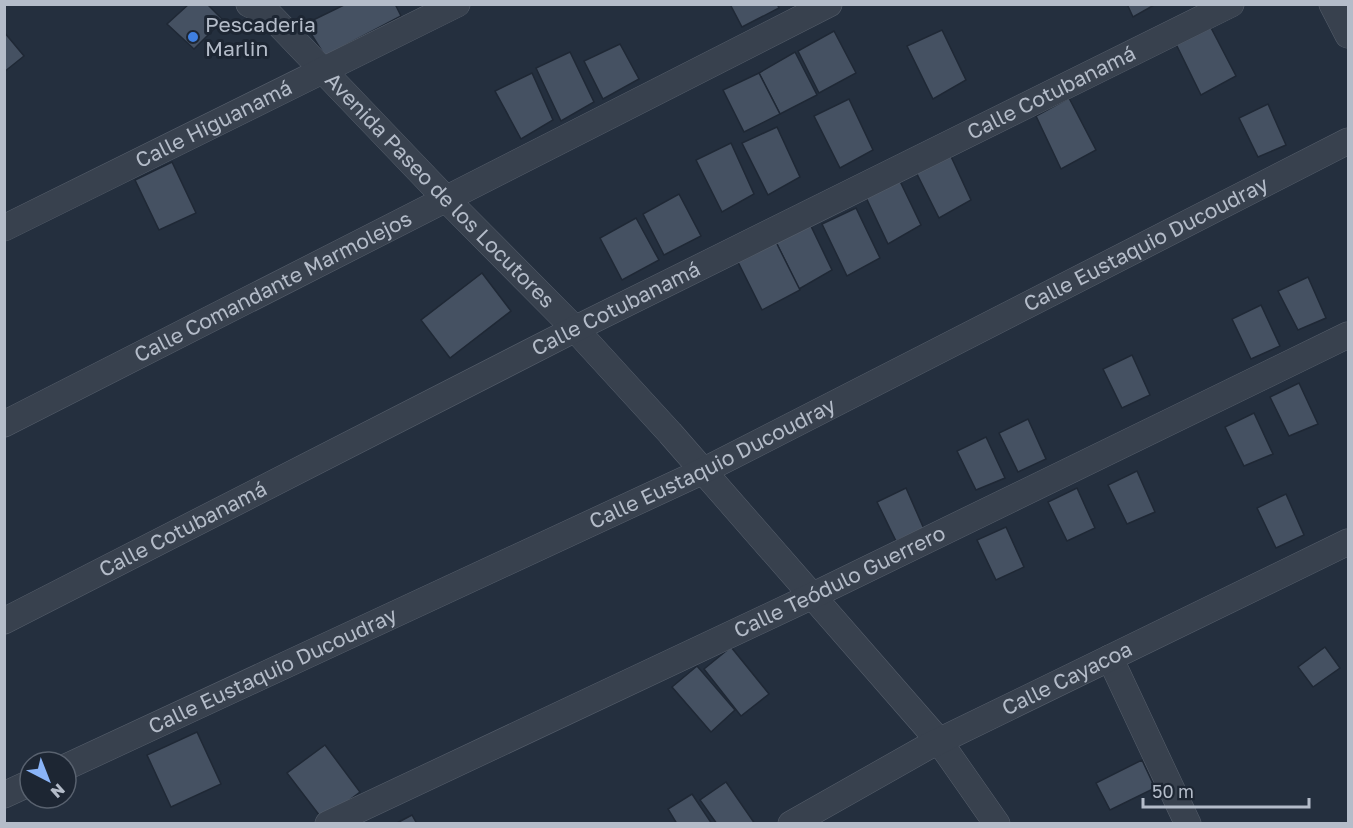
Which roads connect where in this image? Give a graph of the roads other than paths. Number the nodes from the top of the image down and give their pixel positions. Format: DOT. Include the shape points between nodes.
graph roads {
  1 [pos="249,4"];
  2 [pos="457,4"];
  3 [pos="829,4"];
  4 [pos="1231,4"];
  5 [pos="1332,4"];
  6 [pos="1348,36"];
  7 [pos="324,71"];
  8 [pos="1348,141"];
  9 [pos="447,200"];
  10 [pos="4,228"];
  11 [pos="575,329"];
  12 [pos="1348,335"];
  13 [pos="4,424"];
  14 [pos="703,471"];
  15 [pos="1348,542"];
  16 [pos="812,596"];
  17 [pos="4,621"];
  18 [pos="1110,658"];
  19 [pos="939,741"];
  20 [pos="78,761"];
  21 [pos="18,789"];
  22 [pos="4,795"];
  23 [pos="328,824"];
  24 [pos="791,824"];
  25 [pos="997,824"];
  26 [pos="1188,824"];
  1 -- 7 [label="street, Avenida Paseo de los Locutores" via="269,14"];
  2 -- 7 [label="street, Calle Higuanamá"];
  3 -- 9 [label="street, Calle Comandante Marmolejos"];
  4 -- 11 [label="street, Calle Cotubanamá"];
  5 -- 6 [label="street"];
  7 -- 9 [label="street, Avenida Paseo de los Locutores"];
  7 -- 10 [label="street, Calle Higuanamá"];
  8 -- 14 [label="street, Calle Eustaquio Ducoudray"];
  9 -- 11 [label="street, Avenida Paseo de los Locutores"];
  9 -- 13 [label="street, Calle Comandante Marmolejos"];
  11 -- 14 [label="street, Avenida Paseo de los Locutores"];
  11 -- 17 [label="street, Calle Cotubanamá"];
  12 -- 16 [label="street, Calle Teódulo Guerrero"];
  14 -- 16 [label="street, Avenida Paseo de los Locutores"];
  14 -- 20 [label="street, Calle Eustaquio Ducoudray"];
  15 -- 18 [label="street, Calle Cayacoa"];
  16 -- 19 [label="street, Avenida Paseo de los Locutores"];
  16 -- 23 [label="street, Calle Teódulo Guerrero"];
  18 -- 19 [label="street, Calle Cayacoa"];
  18 -- 26 [label="street"];
  19 -- 24 [label="street, Calle Cayacoa"];
  19 -- 25 [label="street, Avenida Paseo de los Locutores"];
  21 -- 22 [label="street"];
}
